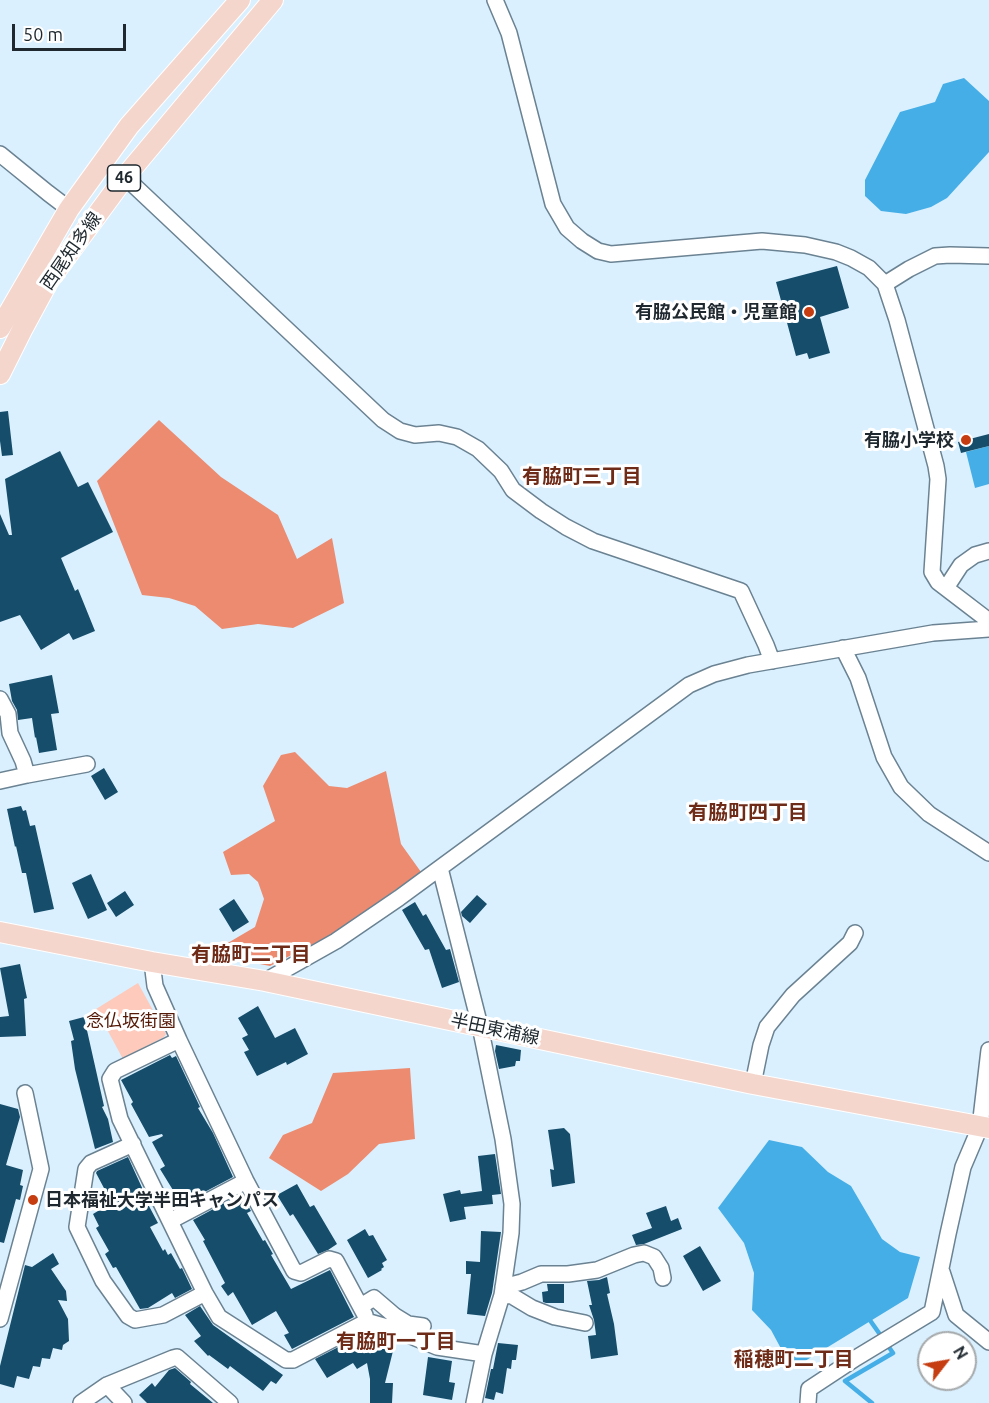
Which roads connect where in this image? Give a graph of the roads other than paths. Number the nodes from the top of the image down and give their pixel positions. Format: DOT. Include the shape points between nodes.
graph roads {
  1 [pos="240,0"];
  2 [pos="273,0"];
  3 [pos="495,0"];
  4 [pos="0,154"];
  5 [pos="125,177"];
  6 [pos="69,208"];
  7 [pos="989,256"];
  8 [pos="885,284"];
  9 [pos="0,328"];
  10 [pos="0,374"];
  11 [pos="989,551"];
  12 [pos="946,588"];
  13 [pos="989,621"];
  14 [pos="989,628"];
  15 [pos="843,648"];
  16 [pos="772,661"];
  17 [pos="0,699"];
  18 [pos="87,764"];
  19 [pos="27,775"];
  20 [pos="0,781"];
  21 [pos="989,853"];
  22 [pos="440,868"];
  23 [pos="0,932"];
  24 [pos="855,933"];
  25 [pos="152,962"];
  26 [pos="265,981"];
  27 [pos="480,1026"];
  28 [pos="179,1041"];
  29 [pos="989,1050"];
  30 [pos="753,1084"];
  31 [pos="25,1093"];
  32 [pos="984,1128"];
  33 [pos="133,1144"];
  34 [pos="246,1181"];
  35 [pos="170,1221"];
  36 [pos="941,1270"];
  37 [pos="663,1278"];
  38 [pos="502,1291"];
  39 [pos="205,1293"];
  40 [pos="361,1306"];
  41 [pos="0,1319"];
  42 [pos="366,1321"];
  43 [pos="585,1323"];
  44 [pos="423,1326"];
  45 [pos="989,1342"];
  46 [pos="484,1354"];
  47 [pos="107,1385"];
  48 [pos="81,1403"];
  49 [pos="124,1403"];
  50 [pos="230,1403"];
  51 [pos="474,1403"];
  52 [pos="808,1403"];
  1 -- 6 [label="main road, 西尾知多線 / 46" via="129,126"];
  2 -- 5 [label="main road, 西尾知多線 / 46"];
  3 -- 8 [label="street" via="509,33 553,204 567,228 582,241 611,254 762,241 805,246 851,258"];
  4 -- 6 [label="street"];
  5 -- 10 [label="main road, 西尾知多線 / 46" via="49,280"];
  5 -- 16 [label="street" via="383,420 400,431 457,437 478,449 501,471 513,490 593,541 741,591"];
  6 -- 9 [label="main road, 西尾知多線 / 46"];
  7 -- 8 [label="street" via="936,256"];
  8 -- 12 [label="street" via="936,466 932,572"];
  11 -- 12 [label="street" via="961,565"];
  12 -- 13 [label="street"];
  14 -- 15 [label="street"];
  15 -- 16 [label="street"];
  15 -- 21 [label="street" via="858,678 884,757 901,787 929,814"];
  16 -- 22 [label="street" via="689,684"];
  17 -- 19 [label="street"];
  18 -- 19 [label="street"];
  19 -- 20 [label="street"];
  22 -- 26 [label="street" via="336,940"];
  22 -- 27 [label="street"];
  23 -- 25 [label="main road, 半田東浦線"];
  24 -- 30 [label="street" via="850,943 793,995 767,1027"];
  25 -- 26 [label="main road, 半田東浦線"];
  25 -- 28 [label="street" via="155,986"];
  26 -- 27 [label="main road, 半田東浦線"];
  27 -- 30 [label="main road, 半田東浦線"];
  27 -- 38 [label="street" via="512,1204 512,1233"];
  28 -- 33 [label="street" via="115,1071 110,1079 120,1119"];
  28 -- 34 [label="street"];
  29 -- 32 [label="street"];
  30 -- 32 [label="main road, 半田東浦線"];
  31 -- 41 [label="street" via="41,1168"];
  32 -- 36 [label="street" via="963,1167"];
  33 -- 35 [label="street"];
  33 -- 39 [label="street" via="91,1162 86,1168 77,1227 103,1281 135,1320 163,1315"];
  34 -- 35 [label="street"];
  34 -- 40 [label="street" via="294,1271 301,1273 329,1259 336,1262"];
  35 -- 39 [label="street"];
  36 -- 45 [label="street" via="956,1315"];
  36 -- 52 [label="street" via="932,1312 809,1389"];
  37 -- 38 [label="street" via="654,1257 644,1253 597,1270 541,1274"];
  38 -- 43 [label="street" via="555,1317"];
  38 -- 46 [label="street"];
  39 -- 42 [label="street" via="219,1317 286,1360 293,1360"];
  40 -- 42 [label="street"];
  40 -- 44 [label="street" via="374,1298 408,1324"];
  42 -- 46 [label="street" via="437,1347"];
  46 -- 51 [label="street"];
  47 -- 48 [label="street"];
  47 -- 49 [label="street"];
  47 -- 50 [label="street" via="177,1357"];
}
